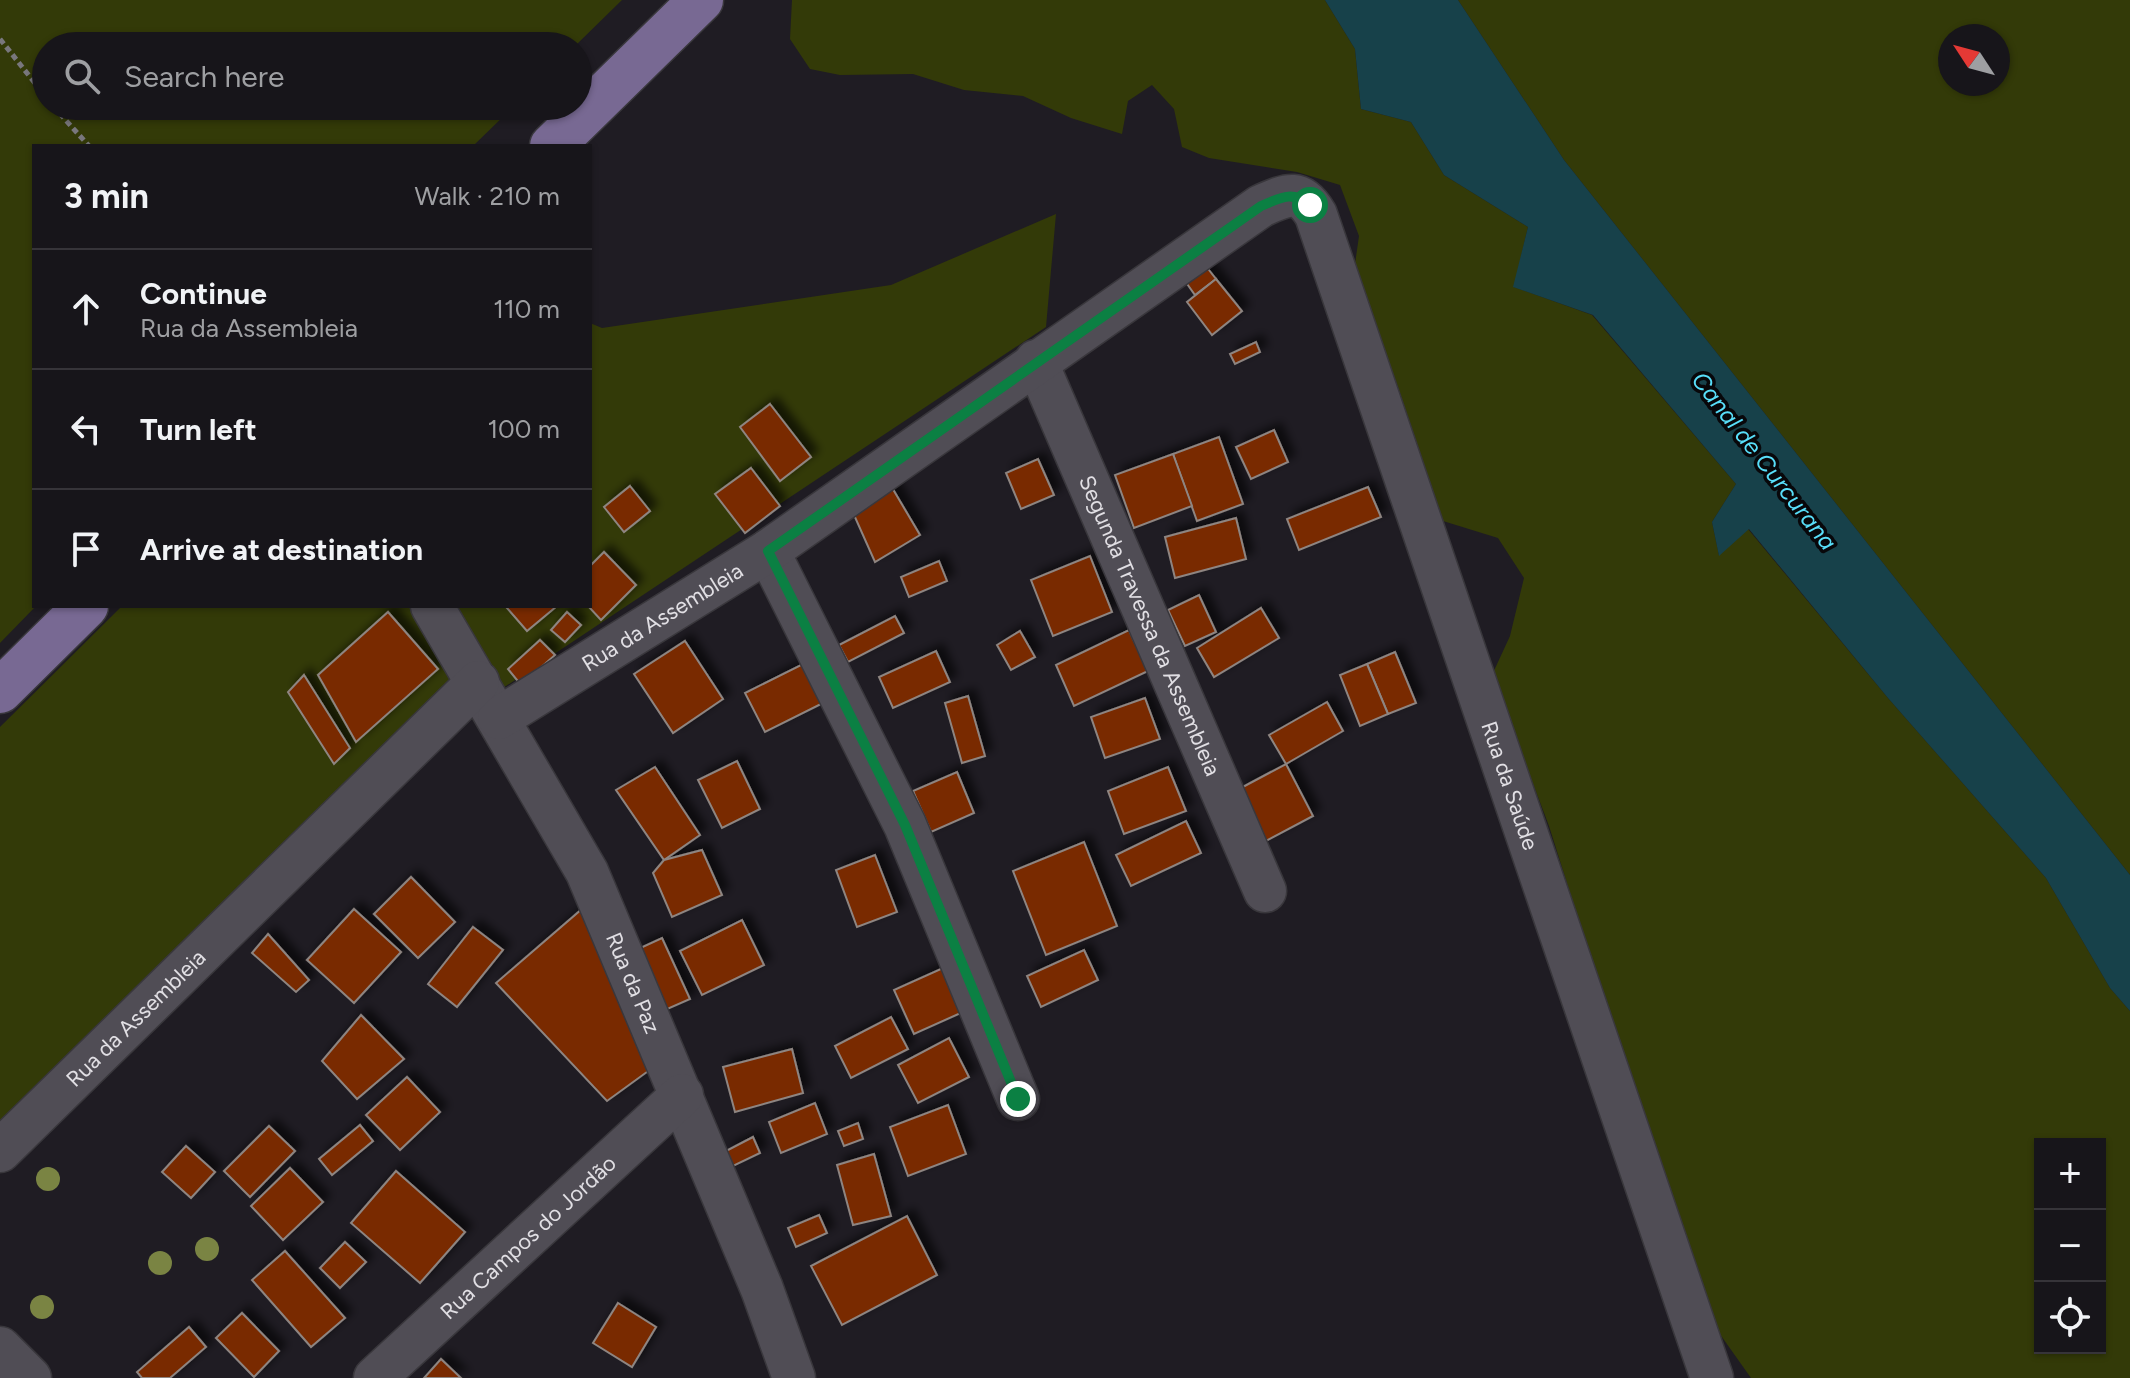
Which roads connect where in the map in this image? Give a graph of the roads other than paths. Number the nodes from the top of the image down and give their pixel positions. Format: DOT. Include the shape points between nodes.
graph roads {
  1 [pos="701,0"];
  2 [pos="592,107"];
  3 [pos="579,120"];
  4 [pos="554,144"];
  5 [pos="1302,198"];
  6 [pos="1036,361"];
  7 [pos="768,551"];
  8 [pos="84,608"];
  9 [pos="433,608"];
  10 [pos="478,682"];
  11 [pos="0,691"];
  12 [pos="499,718"];
  13 [pos="1265,891"];
  14 [pos="682,1095"];
  15 [pos="1018,1099"];
  16 [pos="0,1151"];
  17 [pos="0,1348"];
  18 [pos="30,1378"];
  19 [pos="375,1378"];
  20 [pos="794,1378"];
  21 [pos="1712,1378"];
  1 -- 2 [label="main road"];
  3 -- 4 [label="main road"];
  5 -- 6 [label="street, Rua da Assembleia" via="1286,195 1261,206"];
  5 -- 21 [label="street, Rua da Saúde" via="1316,215"];
  6 -- 7 [label="street, Rua da Assembleia"];
  6 -- 13 [label="street, Segunda Travessa da Assembleia"];
  7 -- 12 [label="street, Rua da Assembleia"];
  7 -- 15 [label="street" via="905,825"];
  8 -- 11 [label="main road"];
  9 -- 10 [label="street, Rua da Paz"];
  10 -- 12 [label="street, Rua da Paz"];
  10 -- 16 [label="street, Rua da Assembleia"];
  12 -- 14 [label="street, Rua da Paz" via="587,872"];
  14 -- 19 [label="street, Rua Campos do Jordão"];
  14 -- 20 [label="street, Rua da Paz"];
  17 -- 18 [label="street"];
}
